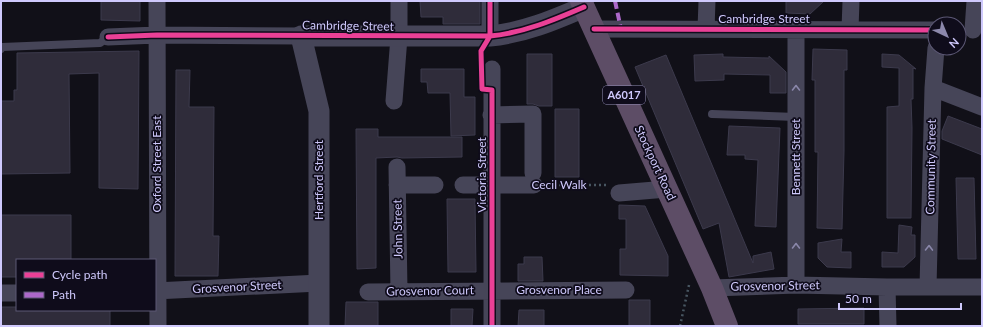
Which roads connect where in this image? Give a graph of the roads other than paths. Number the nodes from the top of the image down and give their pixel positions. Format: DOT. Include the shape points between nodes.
graph roads {
  1 [pos="157,1"];
  2 [pos="399,1"];
  3 [pos="490,1"];
  4 [pos="707,1"];
  5 [pos="850,1"];
  6 [pos="975,1"];
  7 [pos="583,4"];
  8 [pos="594,29"];
  9 [pos="706,29"];
  10 [pos="850,29"];
  11 [pos="796,30"];
  12 [pos="927,30"];
  13 [pos="971,30"];
  14 [pos="157,35"];
  15 [pos="302,36"];
  16 [pos="490,36"];
  17 [pos="108,37"];
  18 [pos="399,37"];
  19 [pos="1,49"];
  20 [pos="935,56"];
  21 [pos="492,69"];
  22 [pos="933,88"];
  23 [pos="394,101"];
  24 [pos="982,107"];
  25 [pos="712,114"];
  26 [pos="492,115"];
  27 [pos="796,117"];
  28 [pos="397,167"];
  29 [pos="398,185"];
  30 [pos="435,185"];
  31 [pos="463,185"];
  32 [pos="492,185"];
  33 [pos="667,189"];
  34 [pos="619,193"];
  35 [pos="319,283"];
  36 [pos="796,285"];
  37 [pos="887,287"];
  38 [pos="928,287"];
  39 [pos="982,287"];
  40 [pos="712,288"];
  41 [pos="626,290"];
  42 [pos="157,291"];
  43 [pos="399,291"];
  44 [pos="492,291"];
  45 [pos="368,292"];
  46 [pos="1,293"];
  47 [pos="16,293"];
  48 [pos="158,326"];
  49 [pos="318,326"];
  50 [pos="492,326"];
  51 [pos="727,326"];
  52 [pos="888,326"];
  1 -- 14 [label="street, Oxford Street East"];
  2 -- 18 [label="street"];
  3 -- 16 [label="street"];
  4 -- 9 [label="street"];
  5 -- 10 [label="street"];
  6 -- 13 [label="street"];
  7 -- 8 [label="highway, Stockport Road / A6017"];
  7 -- 16 [label="street, Cambridge Street" via="558,19 509,35"];
  8 -- 9 [label="street, Cambridge Street"];
  8 -- 33 [label="highway, Stockport Road / A6017"];
  9 -- 11 [label="street, Cambridge Street"];
  10 -- 11 [label="street, Cambridge Street"];
  10 -- 12 [label="street, Cambridge Street"];
  27 -- 11 [label="street, Bennett Street, one-way"];
  14 -- 15 [label="street, Cambridge Street"];
  14 -- 17 [label="street, Cambridge Street"];
  14 -- 42 [label="street, Oxford Street East"];
  15 -- 18 [label="street, Cambridge Street"];
  15 -- 35 [label="street, Hertford Street" via="319,111"];
  16 -- 18 [label="street, Cambridge Street"];
  17 -- 19 [label="lane" via="100,44"];
  18 -- 23 [label="street"];
  20 -- 22 [label="street, Community Street"];
  21 -- 26 [label="street, Victoria Street"];
  22 -- 24 [label="street"];
  38 -- 22 [label="street, Community Street, one-way"];
  25 -- 27 [label="lane"];
  26 -- 32 [label="street, Victoria Street"];
  26 -- 32 [label="street, Cecil Walk" via="533,114 534,179"];
  36 -- 27 [label="street, Bennett Street, one-way"];
  28 -- 29 [label="street, John Street"];
  29 -- 30 [label="street"];
  29 -- 43 [label="street, John Street"];
  31 -- 32 [label="street, Cecil Walk"];
  32 -- 44 [label="street, Victoria Street"];
  33 -- 34 [label="street"];
  33 -- 40 [label="highway, Stockport Road / A6017"];
  35 -- 42 [label="street, Grosvenor Street"];
  35 -- 49 [label="street, Hertford Street"];
  36 -- 37 [label="street, Grosvenor Street"];
  36 -- 40 [label="street, Grosvenor Street"];
  37 -- 38 [label="street, Grosvenor Street"];
  37 -- 52 [label="street"];
  38 -- 39 [label="street, Grosvenor Street"];
  40 -- 51 [label="highway, Stockport Road / A6017"];
  41 -- 44 [label="street, Grosvenor Place"];
  42 -- 48 [label="street, Oxford Street East"];
  43 -- 44 [label="street, Grosvenor Court"];
  43 -- 45 [label="street, Grosvenor Court"];
  44 -- 50 [label="street, Victoria Street"];
  46 -- 47 [label="street"];
}
